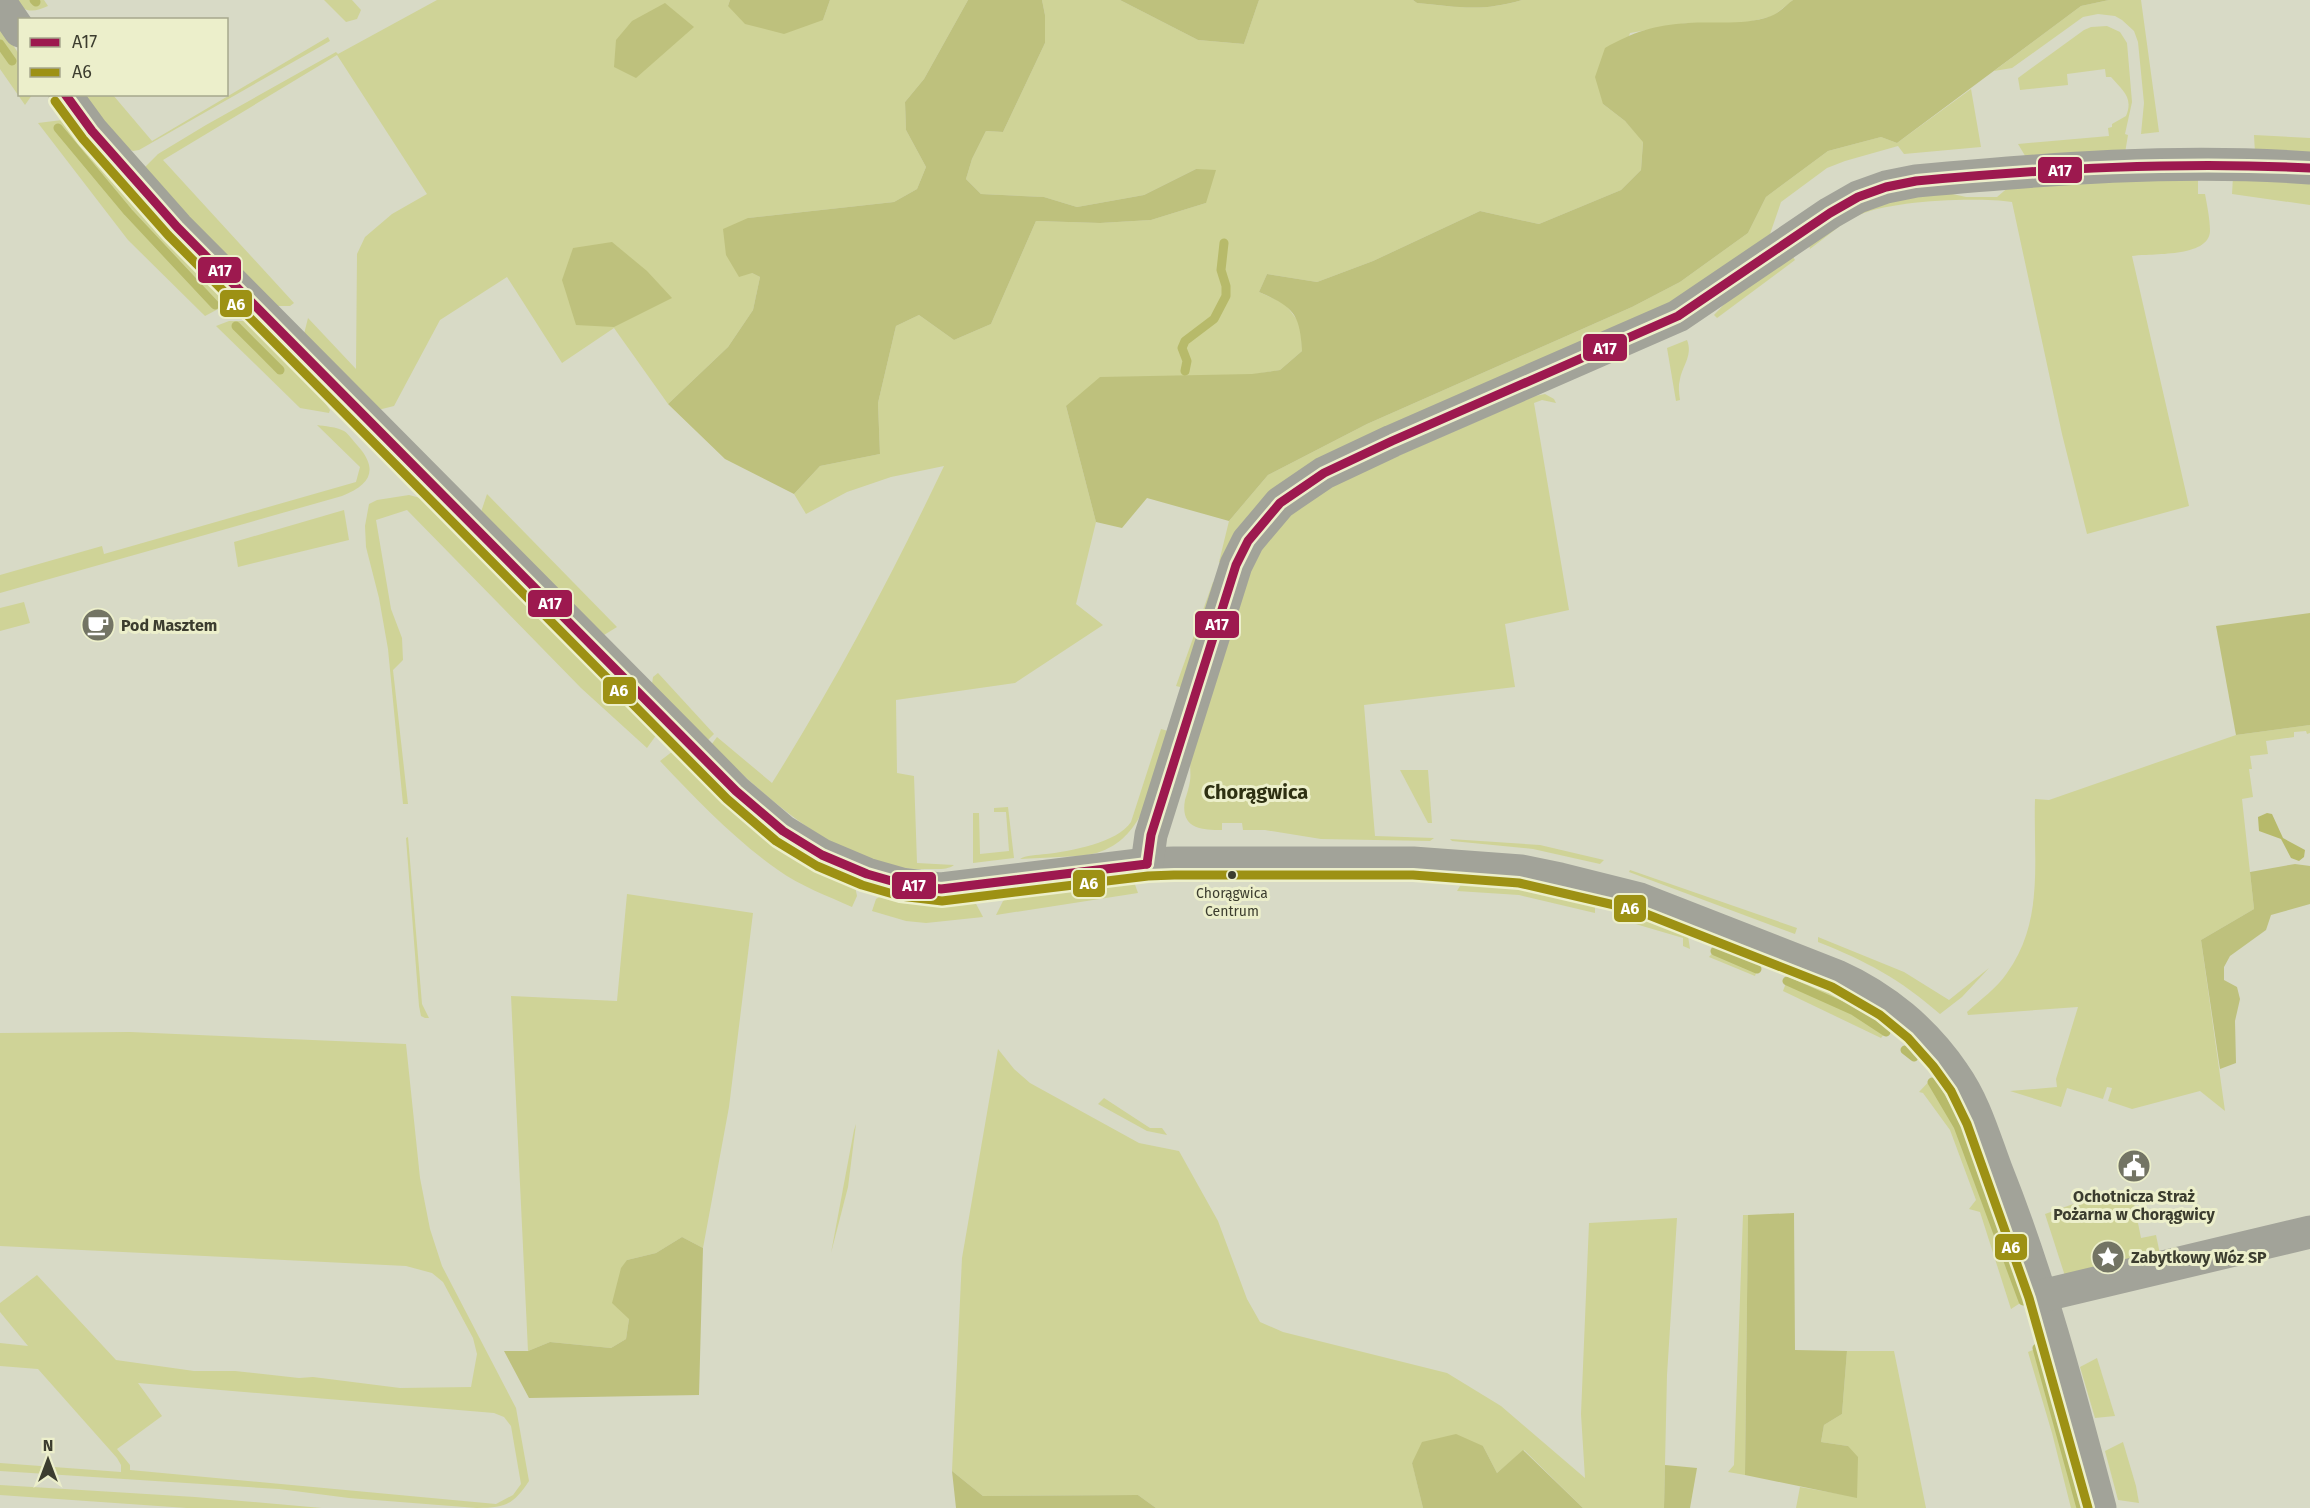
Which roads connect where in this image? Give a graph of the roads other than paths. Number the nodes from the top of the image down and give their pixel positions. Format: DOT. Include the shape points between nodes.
graph roads {
  1 [pos="0,2"];
  2 [pos="18,28"];
  3 [pos="66,96"];
  4 [pos="2310,168"];
  5 [pos="1147,864"];
  6 [pos="2310,1232"];
  7 [pos="2041,1296"];
  8 [pos="2100,1508"];
  1 -- 2 [label="street"];
  3 -- 5 [label="street" via="98,138 177,227 736,791 783,831 822,855 867,874 941,889"];
  4 -- 5 [label="street" via="2247,163 2132,164 1916,181 1886,187 1830,213 1678,316 1324,473 1280,503 1248,541 1236,565 1151,835"];
  5 -- 7 [label="street" via="1413,863 1521,871 1640,899 1861,987 1927,1040 1967,1095"];
  6 -- 7 [label="street"];
  7 -- 8 [label="street"];
}
